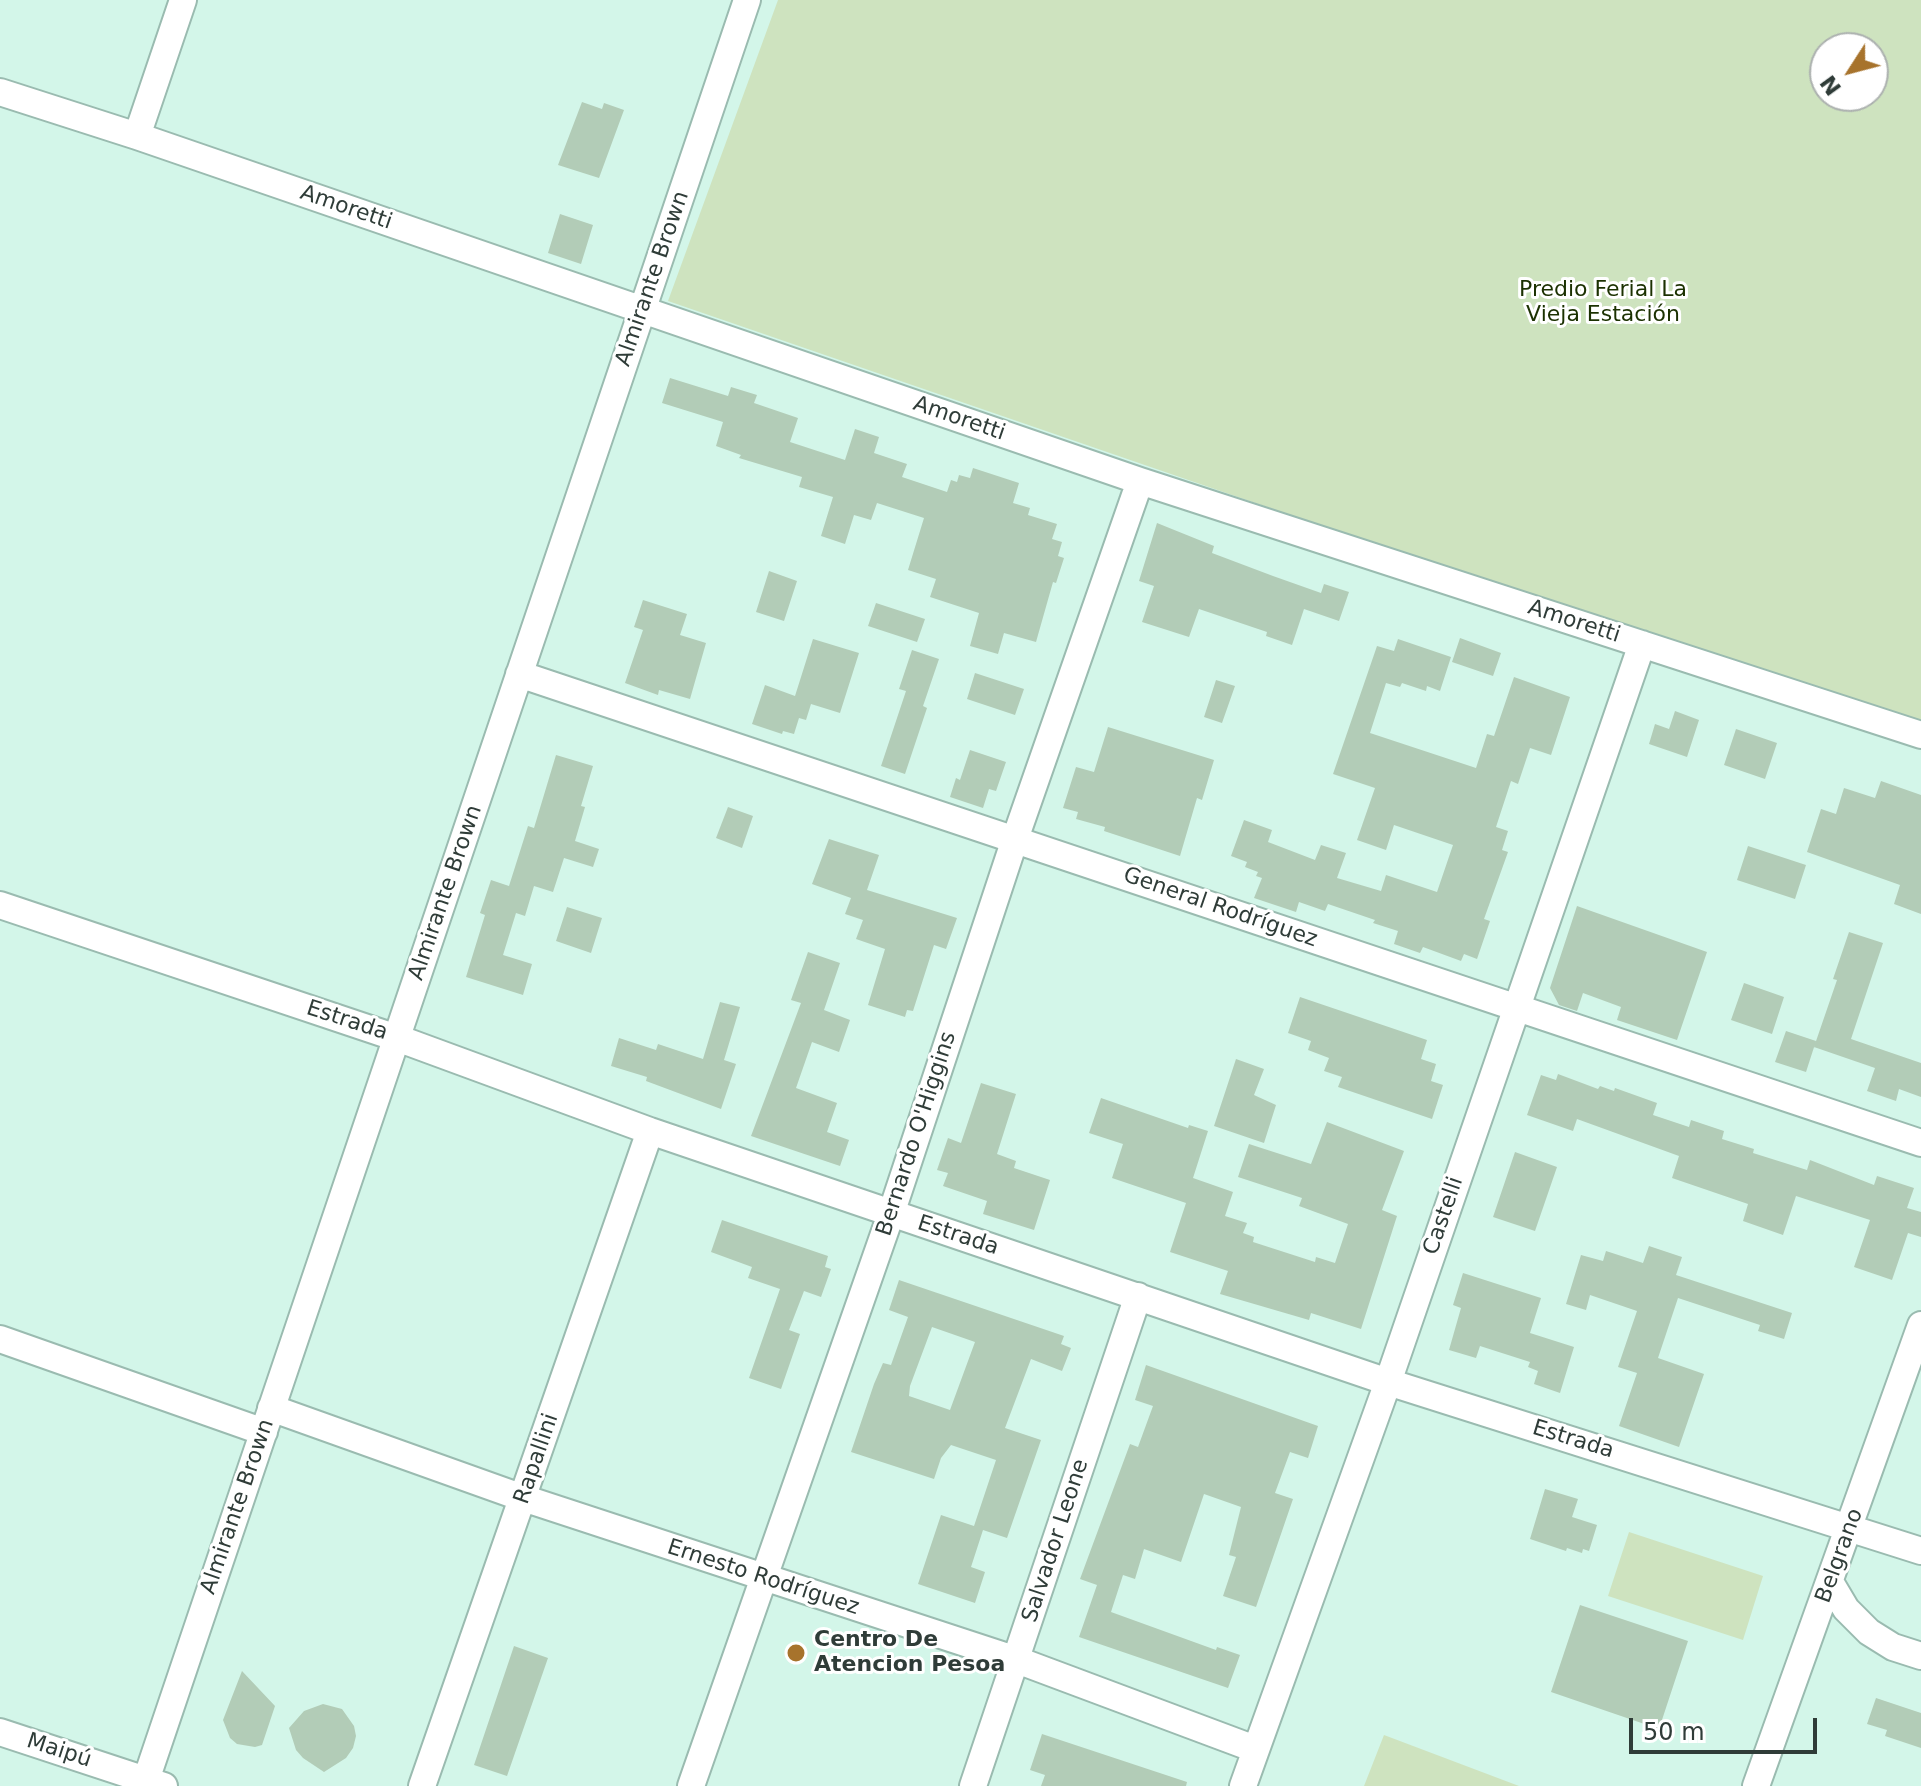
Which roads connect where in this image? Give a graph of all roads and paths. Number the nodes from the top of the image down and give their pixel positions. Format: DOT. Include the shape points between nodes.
graph roads {
  1 [pos="183,0"];
  2 [pos="747,0"];
  3 [pos="0,92"];
  4 [pos="137,136"];
  5 [pos="643,310"];
  6 [pos="1140,481"];
  7 [pos="1642,644"];
  8 [pos="519,674"];
  9 [pos="1921,735"];
  10 [pos="1015,839"];
  11 [pos="0,905"];
  12 [pos="1515,1008"];
  13 [pos="397,1038"];
  14 [pos="650,1131"];
  15 [pos="1921,1143"];
  16 [pos="891,1214"];
  17 [pos="1138,1296"];
  18 [pos="1921,1325"];
  19 [pos="0,1339"];
  20 [pos="1388,1382"];
  21 [pos="268,1420"];
  22 [pos="523,1498"];
  23 [pos="1851,1527"];
  24 [pos="1921,1551"];
  25 [pos="763,1578"];
  26 [pos="1830,1582"];
  27 [pos="1921,1656"];
  28 [pos="1017,1660"];
  29 [pos="0,1732"];
  30 [pos="1255,1749"];
  31 [pos="151,1784"];
  32 [pos="422,1786"];
  33 [pos="691,1786"];
  34 [pos="973,1786"];
  35 [pos="1243,1786"];
  36 [pos="1756,1786"];
  1 -- 4 [label="street"];
  2 -- 5 [label="street, Almirante Brown"];
  3 -- 4 [label="street, Amoretti"];
  4 -- 5 [label="street, Amoretti"];
  5 -- 6 [label="street, Amoretti"];
  5 -- 8 [label="street, Almirante Brown"];
  6 -- 7 [label="street, Amoretti"];
  6 -- 10 [label="street, Bernardo O'Higgins"];
  7 -- 9 [label="street, Amoretti"];
  7 -- 12 [label="street, Castelli"];
  8 -- 10 [label="street, General Rodríguez"];
  8 -- 13 [label="street, Almirante Brown"];
  10 -- 12 [label="street, General Rodríguez"];
  10 -- 16 [label="street, Bernardo O'Higgins"];
  11 -- 13 [label="street, Estrada"];
  12 -- 15 [label="street, General Rodríguez"];
  12 -- 20 [label="street, Castelli"];
  13 -- 14 [label="street, Estrada"];
  13 -- 21 [label="street, Almirante Brown"];
  14 -- 16 [label="street, Estrada"];
  14 -- 22 [label="street, Rapallini"];
  16 -- 17 [label="street, Estrada"];
  16 -- 25 [label="street, Bernardo O'Higgins"];
  17 -- 20 [label="street, Estrada"];
  17 -- 28 [label="street, Salvador Leone"];
  18 -- 23 [label="street, Belgrano"];
  19 -- 21 [label="street, Ernesto Rodríguez"];
  20 -- 23 [label="street, Estrada"];
  20 -- 30 [label="street, Castelli"];
  21 -- 22 [label="street, Ernesto Rodríguez"];
  21 -- 31 [label="street, Almirante Brown"];
  22 -- 25 [label="street, Ernesto Rodríguez"];
  22 -- 32 [label="street, Rapallini"];
  23 -- 24 [label="street, Estrada"];
  23 -- 26 [label="street, Belgrano"];
  25 -- 28 [label="street, Ernesto Rodríguez"];
  25 -- 33 [label="street, Bernardo O'Higgins"];
  26 -- 27 [label="street" via="1869,1632"];
  26 -- 36 [label="street, Belgrano"];
  28 -- 30 [label="street, Ernesto Rodríguez"];
  28 -- 34 [label="street, Salvador Leone"];
  29 -- 31 [label="street, Maipú"];
  30 -- 35 [label="street, Castelli"];
}
